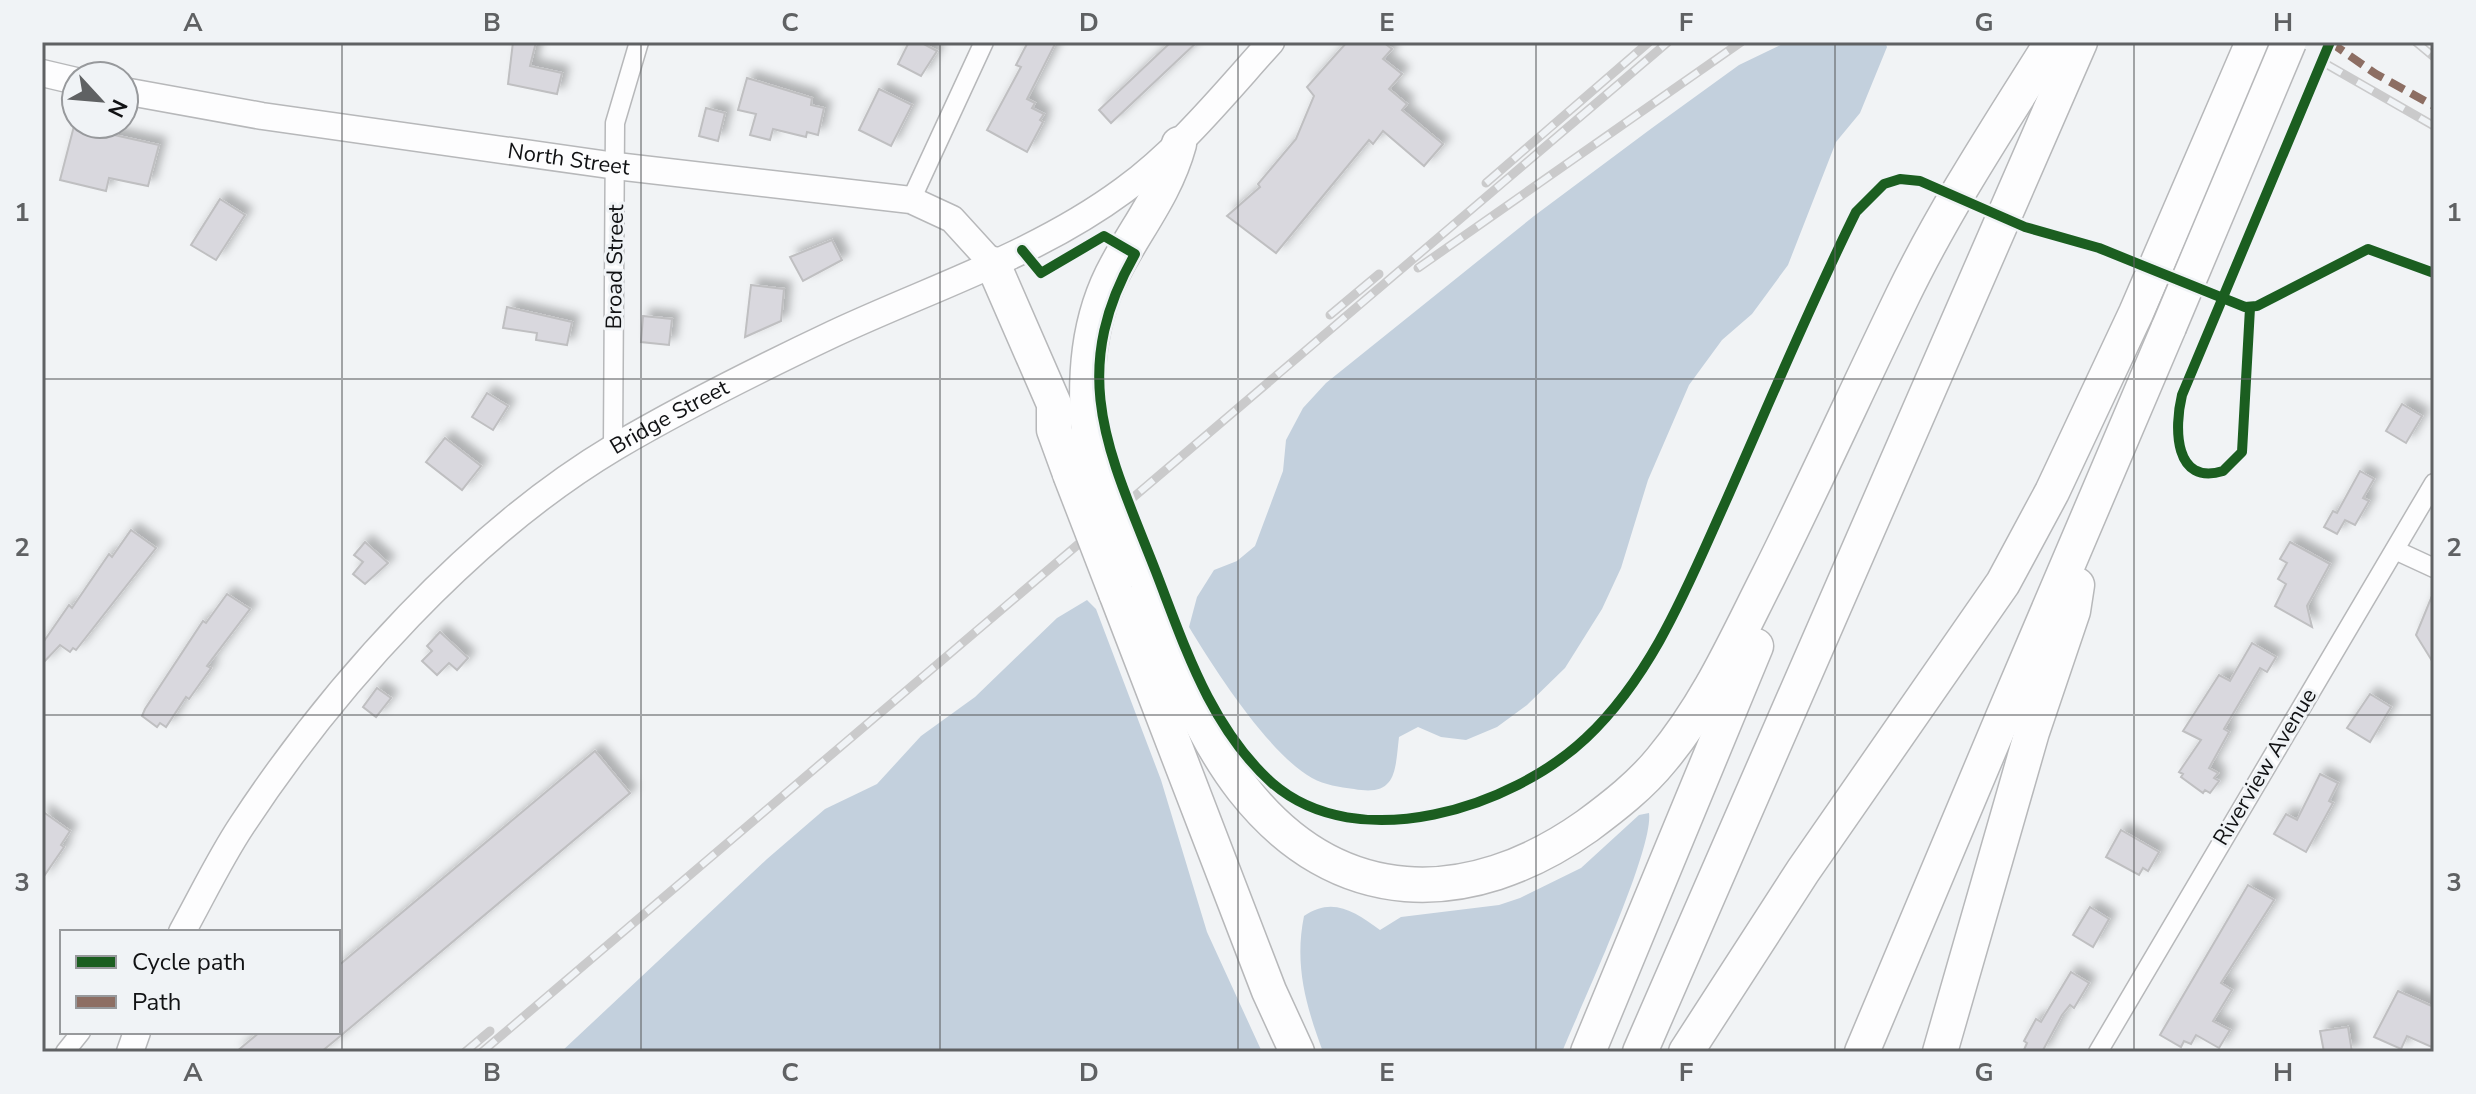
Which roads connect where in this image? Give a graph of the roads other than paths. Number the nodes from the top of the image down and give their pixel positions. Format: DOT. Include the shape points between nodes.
graph roads {
  1 [pos="639,42"];
  2 [pos="984,42"];
  3 [pos="1271,42"];
  4 [pos="2052,42"];
  5 [pos="2080,42"];
  6 [pos="2253,42"];
  7 [pos="2289,42"];
  8 [pos="140,94"];
  9 [pos="1179,144"];
  10 [pos="616,166"];
  11 [pos="911,200"];
  12 [pos="993,264"];
  13 [pos="1870,368"];
  14 [pos="613,448"];
  15 [pos="1084,456"];
  16 [pos="2434,483"];
  17 [pos="2084,521"];
  18 [pos="2395,550"];
  19 [pos="2434,568"];
  20 [pos="1128,582"];
  21 [pos="206,889"];
  22 [pos="170,930"];
  23 [pos="183,930"];
  24 [pos="79,1034"];
  25 [pos="65,1052"];
  26 [pos="1297,1052"];
  27 [pos="1588,1052"];
  28 [pos="1640,1052"];
  29 [pos="1686,1052"];
  30 [pos="1862,1052"];
  31 [pos="1940,1052"];
  32 [pos="2098,1052"];
  1 -- 10 [label="street, Broad Street" via="615,123"];
  2 -- 11 [label="street"];
  3 -- 9 [label="main road, Bridge Street"];
  4 -- 13 [label="highway" via="1937,230"];
  5 -- 28 [label="highway"];
  6 -- 29 [label="highway" via="2136,313 2003,583 1803,871"];
  7 -- 17 [label="highway, bridge"];
  8 -- 10 [label="main road, North Street"];
  9 -- 12 [label="main road, Bridge Street" via="1122,191 1039,244"];
  9 -- 15 [label="highway" via="1162,193 1121,257 1098,309 1087,373"];
  10 -- 11 [label="main road, North Street"];
  10 -- 14 [label="street, Broad Street"];
  11 -- 12 [label="main road, North Street" via="956,222"];
  12 -- 14 [label="main road, Bridge Street" via="834,334"];
  12 -- 15 [label="highway" via="1054,404 1054,430"];
  13 -- 20 [label="highway" via="1728,657 1698,711 1664,756 1623,798 1568,839 1525,863 1478,880 1431,887 1378,881 1324,859 1283,831 1247,794 1214,745"];
  13 -- 27 [label="highway"];
  14 -- 21 [label="main road, Bridge Street" via="487,544 393,633 289,758"];
  15 -- 20 [label="highway, bridge"];
  16 -- 18 [label="street, Riverview Avenue"];
  17 -- 30 [label="highway"];
  17 -- 31 [label="highway" via="2073,611 2032,732"];
  18 -- 19 [label="street"];
  18 -- 32 [label="street, Riverview Avenue"];
  20 -- 26 [label="highway" via="1269,991"];
  21 -- 22 [label="street"];
  21 -- 23 [label="main road, Bridge Street"];
  24 -- 25 [label="street"];
}
